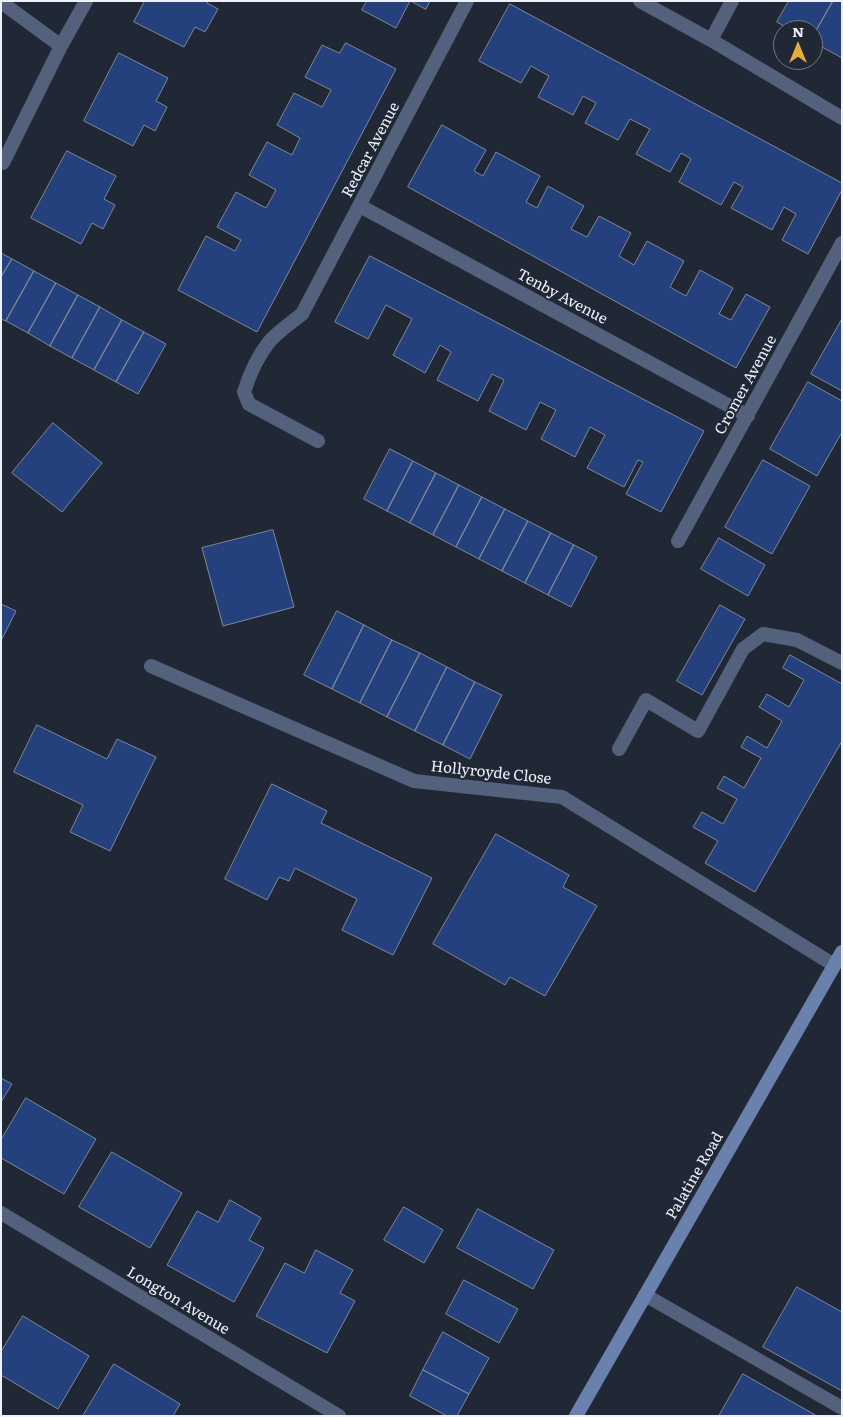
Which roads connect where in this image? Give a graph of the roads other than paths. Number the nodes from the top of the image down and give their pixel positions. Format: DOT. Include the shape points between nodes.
graph roads {
  1 [pos="86,1"];
  2 [pos="467,1"];
  3 [pos="640,1"];
  4 [pos="732,1"];
  5 [pos="1,2"];
  6 [pos="711,40"];
  7 [pos="62,46"];
  8 [pos="842,118"];
  9 [pos="3,163"];
  10 [pos="360,206"];
  11 [pos="842,243"];
  12 [pos="748,416"];
  13 [pos="318,441"];
  14 [pos="678,541"];
  15 [pos="842,663"];
  16 [pos="151,666"];
  17 [pos="619,749"];
  18 [pos="842,952"];
  19 [pos="834,965"];
  20 [pos="1,1213"];
  21 [pos="645,1295"];
  22 [pos="842,1408"];
  23 [pos="339,1416"];
  24 [pos="576,1416"];
  1 -- 7 [label="street"];
  2 -- 10 [label="street, Redcar Avenue"];
  3 -- 6 [label="street"];
  4 -- 6 [label="street"];
  5 -- 7 [label="street"];
  6 -- 8 [label="street"];
  7 -- 9 [label="street"];
  10 -- 12 [label="street, Tenby Avenue"];
  10 -- 13 [label="street, Redcar Avenue" via="302,314 268,343 249,376 244,392 249,404"];
  11 -- 12 [label="street, Cromer Avenue"];
  12 -- 14 [label="street, Cromer Avenue"];
  15 -- 17 [label="street" via="797,640 763,634 743,649 698,731 646,700"];
  16 -- 19 [label="street, Hollyroyde Close" via="414,781 562,797"];
  18 -- 19 [label="main road, Palatine Road"];
  19 -- 21 [label="main road, Palatine Road"];
  20 -- 23 [label="street, Longton Avenue"];
  21 -- 22 [label="street"];
  21 -- 24 [label="main road, Palatine Road"];
}
